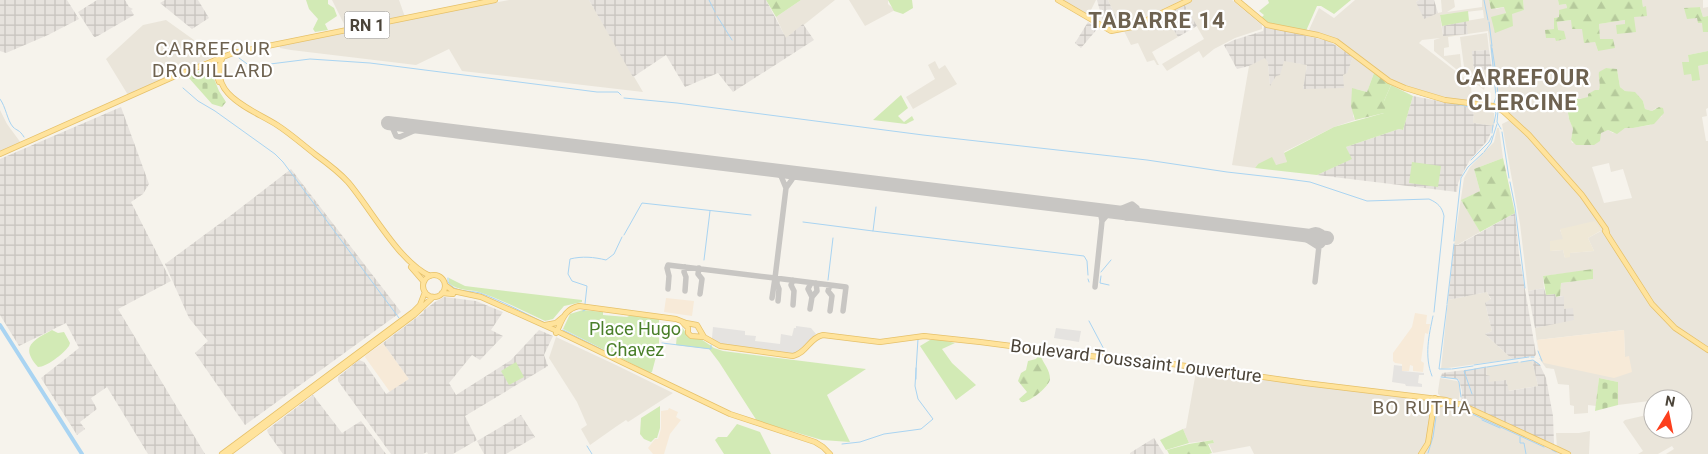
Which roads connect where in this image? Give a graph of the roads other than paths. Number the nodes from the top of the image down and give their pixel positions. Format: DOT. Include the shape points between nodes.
graph roads {
  1 [pos="495,0"];
  2 [pos="1058,0"];
  3 [pos="1188,0"];
  4 [pos="1237,0"];
  5 [pos="222,56"];
  6 [pos="215,60"];
  7 [pos="0,154"];
  8 [pos="430,276"];
  9 [pos="424,282"];
  10 [pos="445,285"];
  11 [pos="426,292"];
  12 [pos="442,293"];
  13 [pos="433,297"];
  14 [pos="564,316"];
  15 [pos="542,324"];
  16 [pos="690,326"];
  17 [pos="700,331"];
  18 [pos="556,332"];
  19 [pos="696,336"];
  20 [pos="704,337"];
  21 [pos="1708,350"];
  22 [pos="1435,398"];
  23 [pos="1453,402"];
  24 [pos="1435,410"];
  25 [pos="222,454"];
  26 [pos="228,454"];
  27 [pos="826,454"];
  28 [pos="830,454"];
  29 [pos="1422,454"];
  30 [pos="1568,454"];
  1 -- 5 [label="main road, RN 1"];
  2 -- 3 [label="main road" via="1111,31 1132,27"];
  4 -- 21 [label="main road" via="1267,25 1336,41 1389,81 1405,88 1445,100 1493,106 1503,111 1529,135 1579,193 1652,304 1674,328"];
  5 -- 6 [label="main road, RN 1"];
  5 -- 8 [label="main road" via="220,73 228,94 333,168 348,182 412,265"];
  6 -- 7 [label="main road, RN 1"];
  6 -- 9 [label="main road" via="214,67 228,98 275,126 340,177"];
  8 -- 9 [label="main road"];
  8 -- 10 [label="main road" via="440,276"];
  9 -- 11 [label="main road"];
  10 -- 12 [label="main road"];
  10 -- 15 [label="main road" via="453,291 481,297"];
  11 -- 13 [label="main road"];
  11 -- 25 [label="main road" via="420,306 413,312"];
  12 -- 13 [label="main road"];
  12 -- 18 [label="main road" via="480,298"];
  13 -- 26 [label="main road" via="414,315"];
  14 -- 15 [label="main road" via="552,324"];
  14 -- 16 [label="main road" via="579,306 663,316"];
  14 -- 18 [label="main road"];
  15 -- 18 [label="main road"];
  16 -- 17 [label="main road" via="697,326"];
  16 -- 19 [label="main road" via="690,334"];
  17 -- 19 [label="main road"];
  17 -- 20 [label="main road"];
  18 -- 27 [label="main road" via="724,414 808,441"];
  18 -- 28 [label="main road" via="730,414 815,442"];
  19 -- 20 [label="main road, Boulevard Toussaint Louverture"];
  20 -- 22 [label="main road, Boulevard Toussaint Louverture" via="727,348 793,356 823,335 880,342 928,336"];
  22 -- 23 [label="main road, Boulevard Toussaint Louverture"];
  22 -- 24 [label="main road"];
  22 -- 29 [label="main road" via="1428,443"];
  23 -- 24 [label="main road" via="1440,404"];
  23 -- 30 [label="main road, Boulevard Toussaint Louverture"];
  24 -- 29 [label="main road" via="1429,446"];
}
